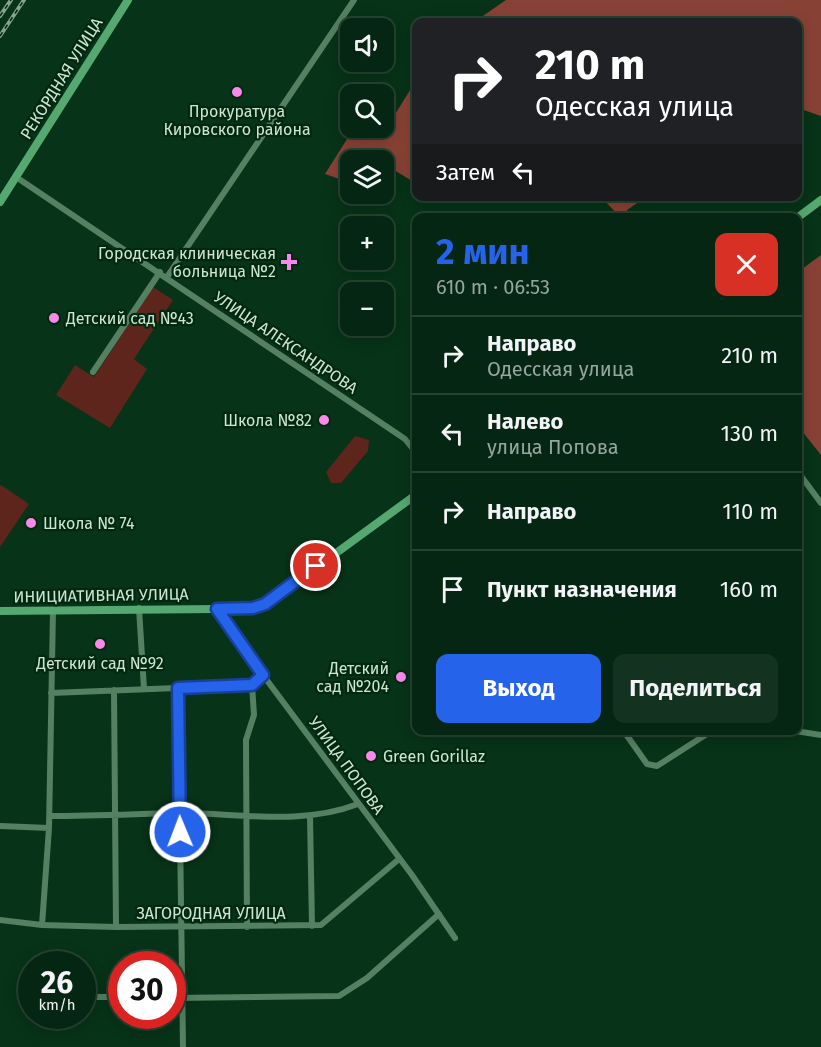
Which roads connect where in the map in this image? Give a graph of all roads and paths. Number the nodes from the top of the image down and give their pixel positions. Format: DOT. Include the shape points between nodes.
graph roads {
  1 [pos="128,0"];
  2 [pos="354,0"];
  3 [pos="16,177"];
  4 [pos="821,200"];
  5 [pos="0,202"];
  6 [pos="802,214"];
  7 [pos="160,272"];
  8 [pos="166,276"];
  9 [pos="93,372"];
  10 [pos="412,448"];
  11 [pos="802,477"];
  12 [pos="412,498"];
  13 [pos="821,503"];
  14 [pos="139,608"];
  15 [pos="217,609"];
  16 [pos="0,610"];
  17 [pos="53,610"];
  18 [pos="263,675"];
  19 [pos="252,685"];
  20 [pos="178,688"];
  21 [pos="144,689"];
  22 [pos="114,690"];
  23 [pos="51,693"];
  24 [pos="802,732"];
  25 [pos="627,735"];
  26 [pos="705,735"];
  27 [pos="821,735"];
  28 [pos="358,804"];
  29 [pos="180,813"];
  30 [pos="50,816"];
  31 [pos="247,816"];
  32 [pos="310,816"];
  33 [pos="117,817"];
  34 [pos="0,826"];
  35 [pos="49,828"];
  36 [pos="399,859"];
  37 [pos="439,914"];
  38 [pos="0,920"];
  39 [pos="42,925"];
  40 [pos="312,926"];
  41 [pos="117,927"];
  42 [pos="247,927"];
  43 [pos="181,928"];
  44 [pos="455,938"];
  45 [pos="181,951"];
  46 [pos="186,998"];
  47 [pos="183,1029"];
  48 [pos="183,1047"];
  1 -- 3 [label="main road, РЕКОРДНАЯ УЛИЦА"];
  2 -- 8 [label="street"];
  3 -- 5 [label="main road, РЕКОРДНАЯ УЛИЦА"];
  3 -- 7 [label="street, УЛИЦА АЛЕКСАНДРОВА"];
  4 -- 6 [label="main road"];
  7 -- 8 [label="street, УЛИЦА АЛЕКСАНДРОВА"];
  7 -- 9 [label="street"];
  8 -- 10 [label="street, УЛИЦА АЛЕКСАНДРОВА" via="405,439"];
  11 -- 13 [label="street"];
  12 -- 15 [label="main road, ИНИЦИАТИВНАЯ УЛИЦА" via="265,604"];
  14 -- 15 [label="main road, ИНИЦИАТИВНАЯ УЛИЦА"];
  14 -- 17 [label="main road, ИНИЦИАТИВНАЯ УЛИЦА"];
  14 -- 21 [label="street"];
  15 -- 18 [label="street, УЛИЦА ПОПОВА"];
  16 -- 17 [label="main road, ИНИЦИАТИВНАЯ УЛИЦА"];
  17 -- 23 [label="street"];
  18 -- 19 [label="street"];
  18 -- 28 [label="street, УЛИЦА ПОПОВА"];
  19 -- 20 [label="street"];
  19 -- 31 [label="street" via="254,715 246,740"];
  20 -- 21 [label="street"];
  20 -- 29 [label="street"];
  21 -- 22 [label="street"];
  22 -- 23 [label="street"];
  22 -- 33 [label="street"];
  23 -- 30 [label="street"];
  24 -- 27 [label="street"];
  25 -- 26 [label="street" via="647,764 657,766"];
  28 -- 32 [label="street"];
  28 -- 36 [label="street, УЛИЦА ПОПОВА"];
  29 -- 31 [label="street"];
  29 -- 33 [label="street"];
  29 -- 43 [label="street"];
  30 -- 33 [label="street"];
  30 -- 35 [label="street"];
  31 -- 32 [label="street"];
  31 -- 42 [label="street"];
  32 -- 40 [label="street"];
  33 -- 41 [label="street"];
  34 -- 35 [label="street"];
  35 -- 39 [label="street"];
  36 -- 37 [label="street, УЛИЦА ПОПОВА"];
  36 -- 40 [label="street, ЗАГОРОДНАЯ УЛИЦА" via="329,921"];
  37 -- 44 [label="street, УЛИЦА ПОПОВА"];
  37 -- 46 [label="street" via="367,978 339,996"];
  38 -- 39 [label="street, ЗАГОРОДНАЯ УЛИЦА"];
  39 -- 41 [label="street, ЗАГОРОДНАЯ УЛИЦА"];
  40 -- 42 [label="street, ЗАГОРОДНАЯ УЛИЦА"];
  41 -- 43 [label="street, ЗАГОРОДНАЯ УЛИЦА"];
  42 -- 43 [label="street, ЗАГОРОДНАЯ УЛИЦА"];
  43 -- 45 [label="street"];
  47 -- 48 [label="street"];
}
